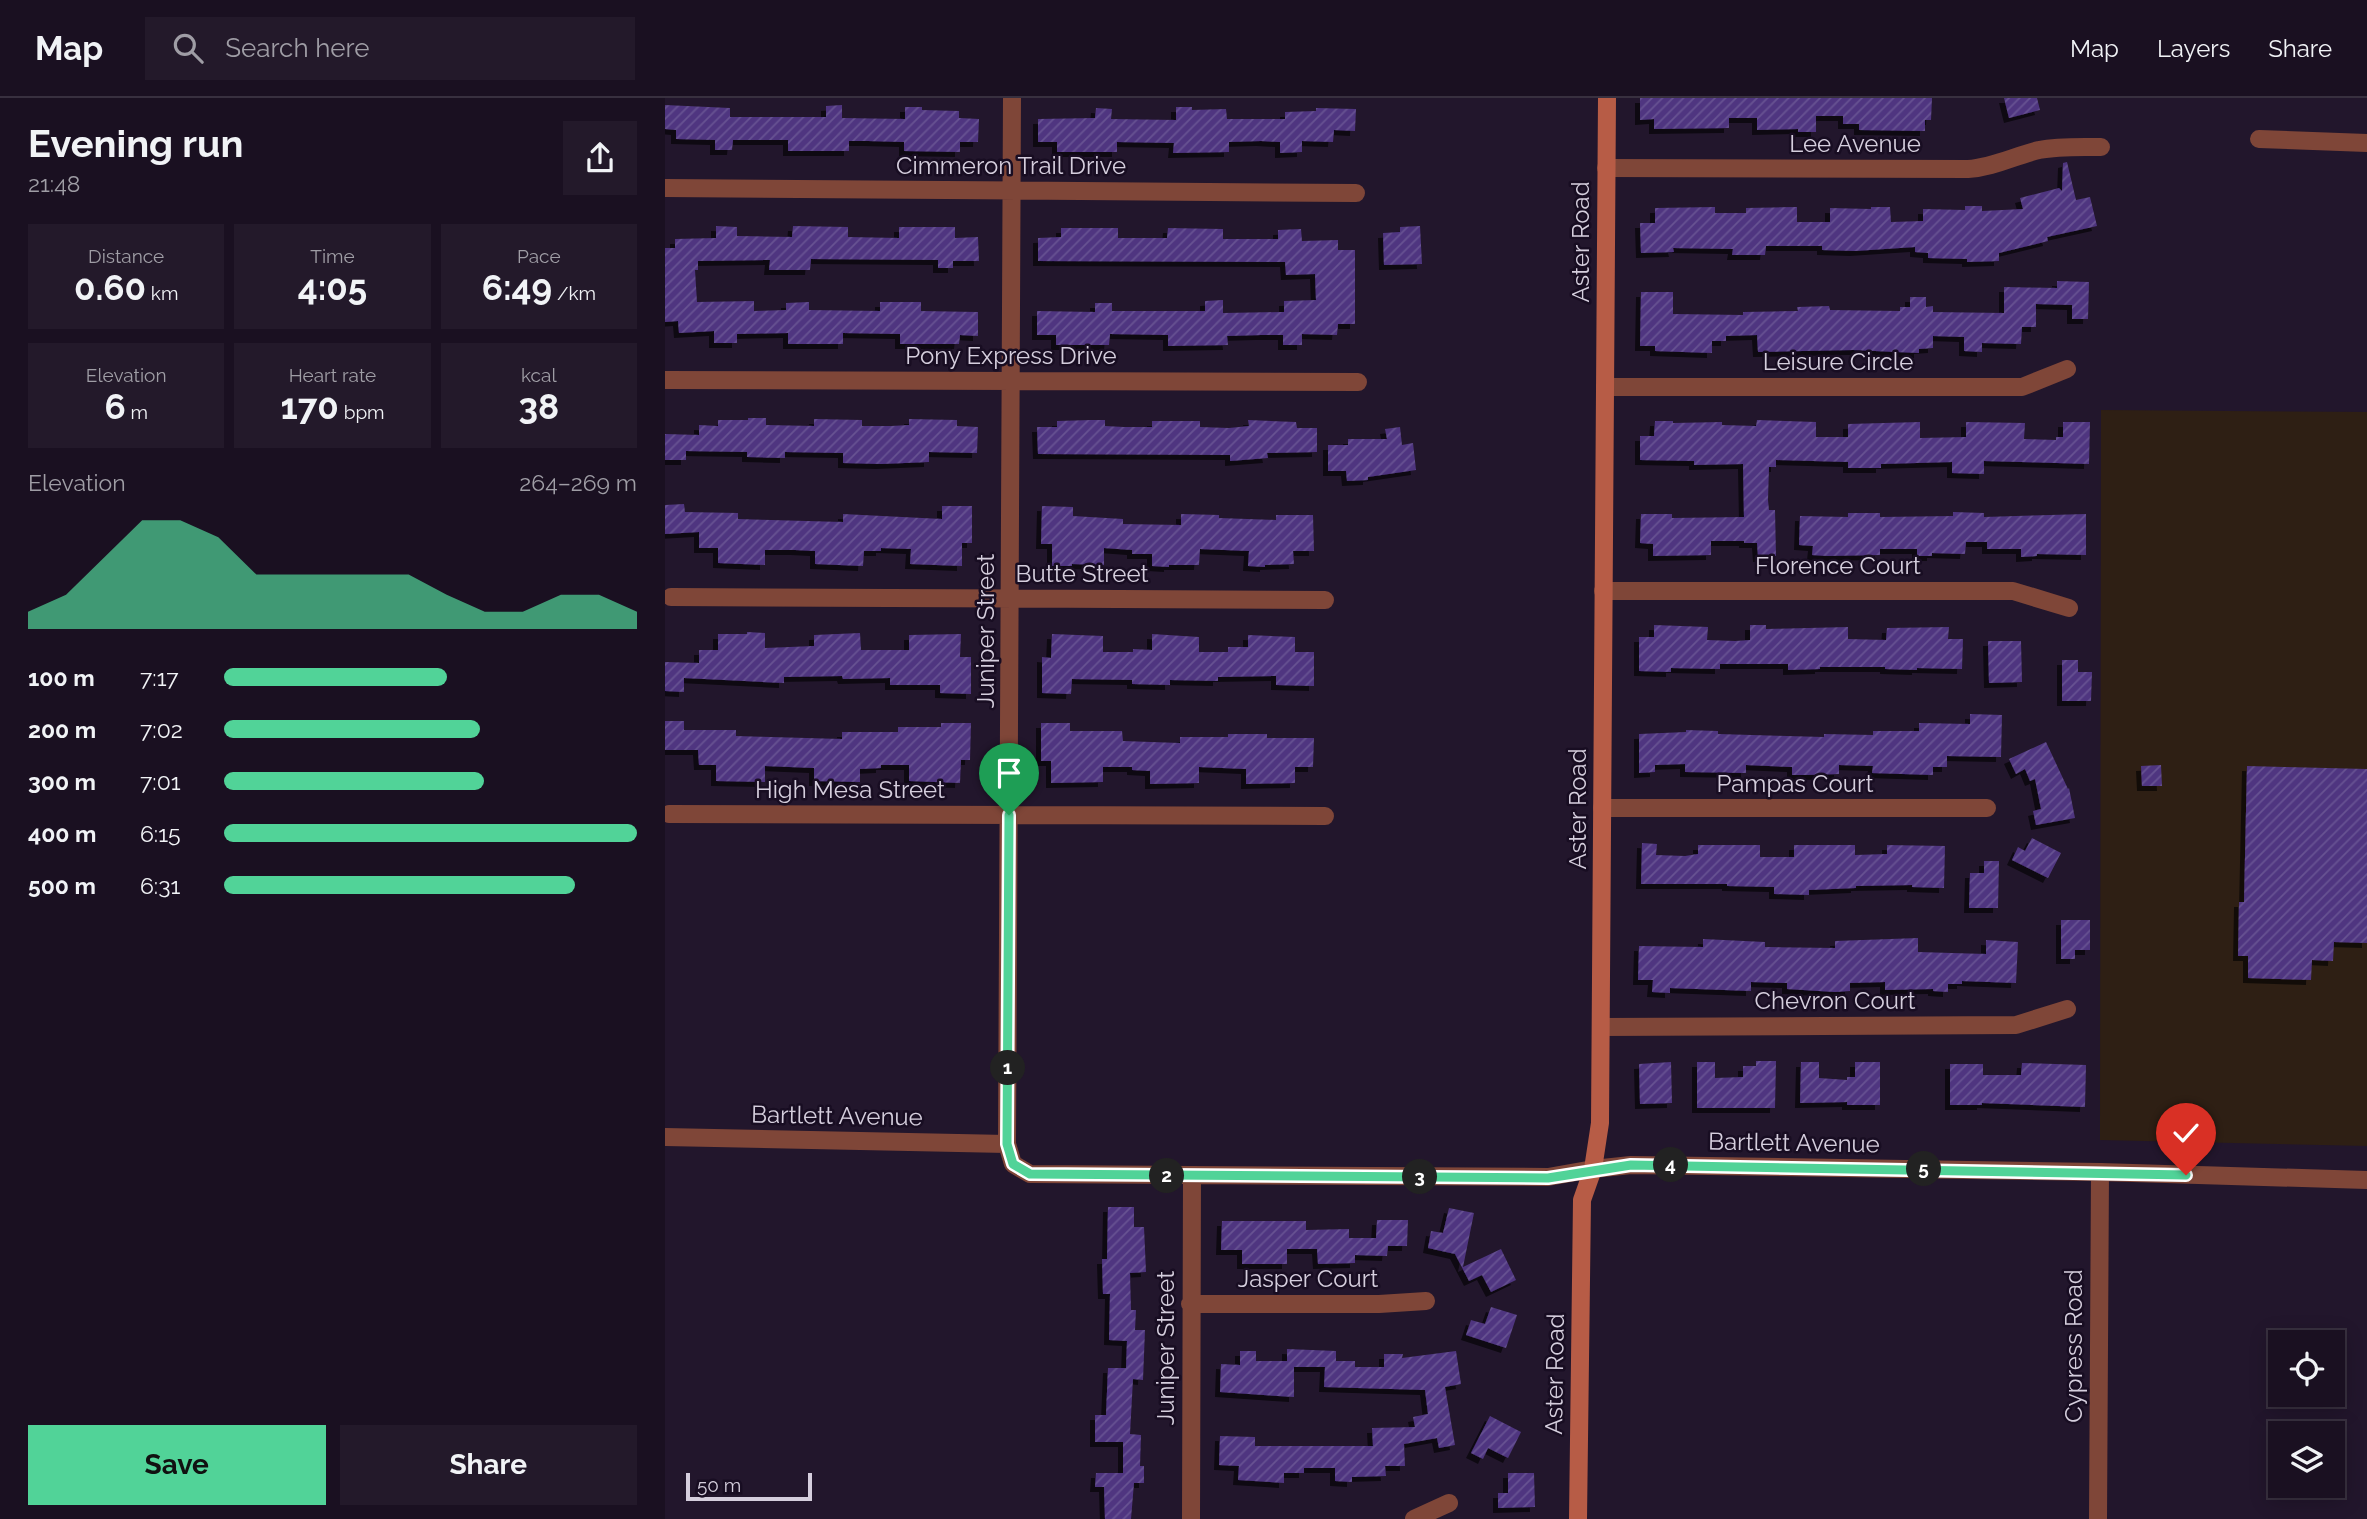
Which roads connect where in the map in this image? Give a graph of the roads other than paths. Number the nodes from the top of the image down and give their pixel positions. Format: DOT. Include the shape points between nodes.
graph roads {
  1 [pos="1012,98"];
  2 [pos="1607,98"];
  3 [pos="2259,139"];
  4 [pos="2367,143"];
  5 [pos="2101,148"];
  6 [pos="1606,168"];
  7 [pos="665,188"];
  8 [pos="1012,190"];
  9 [pos="1356,193"];
  10 [pos="2067,369"];
  11 [pos="665,380"];
  12 [pos="1011,381"];
  13 [pos="1358,382"];
  14 [pos="1605,387"];
  15 [pos="1603,591"];
  16 [pos="671,597"];
  17 [pos="1010,598"];
  18 [pos="1325,600"];
  19 [pos="2069,608"];
  20 [pos="1602,808"];
  21 [pos="1987,808"];
  22 [pos="669,814"];
  23 [pos="1009,815"];
  24 [pos="1325,817"];
  25 [pos="2067,1009"];
  26 [pos="1601,1027"];
  27 [pos="665,1137"];
  28 [pos="1007,1144"];
  29 [pos="1013,1164"];
  30 [pos="1593,1169"];
  31 [pos="2100,1172"];
  32 [pos="1192,1177"];
  33 [pos="2367,1180"];
  34 [pos="1426,1301"];
  35 [pos="1190,1304"];
  36 [pos="1449,1503"];
  37 [pos="1191,1519"];
  38 [pos="1414,1519"];
  39 [pos="1578,1519"];
  40 [pos="2098,1519"];
  1 -- 8 [label="street, Juniper Street"];
  2 -- 6 [label="main road, Aster Road"];
  3 -- 4 [label="street"];
  5 -- 6 [label="street, Lee Avenue" via="2038,150 1987,168 1968,169"];
  6 -- 14 [label="main road, Aster Road"];
  7 -- 8 [label="street, Cimmeron Trail Drive"];
  8 -- 9 [label="street, Cimmeron Trail Drive"];
  8 -- 12 [label="street, Juniper Street"];
  10 -- 14 [label="street, Leisure Circle" via="2022,387"];
  11 -- 12 [label="street, Pony Express Drive"];
  12 -- 13 [label="street, Pony Express Drive"];
  12 -- 17 [label="street, Juniper Street"];
  14 -- 15 [label="main road, Aster Road"];
  15 -- 19 [label="street, Florence Court" via="2013,591"];
  15 -- 20 [label="main road, Aster Road"];
  16 -- 17 [label="street, Butte Street"];
  17 -- 18 [label="street, Butte Street"];
  17 -- 23 [label="street, Juniper Street"];
  20 -- 21 [label="street, Pampas Court"];
  20 -- 26 [label="main road, Aster Road"];
  22 -- 23 [label="street, High Mesa Street"];
  23 -- 24 [label="street, High Mesa Street"];
  23 -- 28 [label="street, Juniper Street"];
  25 -- 26 [label="street, Chevron Court" via="2016,1025"];
  26 -- 30 [label="main road, Aster Road"];
  27 -- 28 [label="street, Bartlett Avenue"];
  28 -- 29 [label="street, Juniper Street"];
  29 -- 32 [label="street, Bartlett Avenue" via="1030,1174"];
  30 -- 31 [label="street, Bartlett Avenue" via="1631,1165"];
  30 -- 32 [label="street, Bartlett Avenue" via="1548,1178"];
  30 -- 39 [label="main road, Aster Road" via="1582,1200"];
  31 -- 33 [label="street, Bartlett Avenue"];
  31 -- 40 [label="street, Cypress Road"];
  32 -- 35 [label="street, Juniper Street"];
  34 -- 35 [label="street, Jasper Court"];
  35 -- 37 [label="street, Juniper Street"];
  36 -- 38 [label="street"];
}
